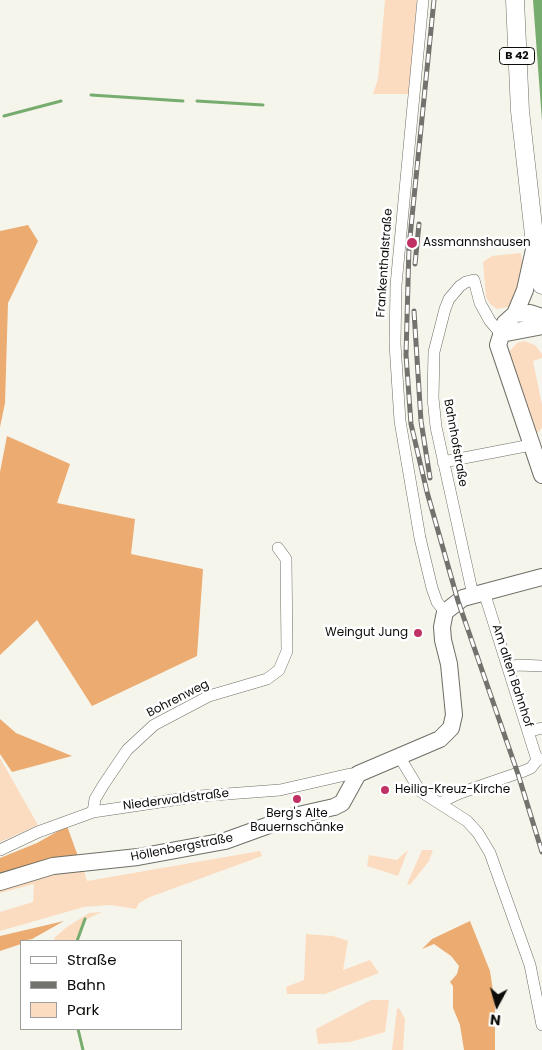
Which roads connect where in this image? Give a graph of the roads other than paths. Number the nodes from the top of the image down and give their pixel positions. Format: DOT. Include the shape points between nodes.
graph roads {
  1 [pos="423,0"];
  2 [pos="516,0"];
  3 [pos="535,244"];
  4 [pos="542,285"];
  5 [pos="515,314"];
  6 [pos="542,317"];
  7 [pos="542,326"];
  8 [pos="500,334"];
  9 [pos="531,445"];
  10 [pos="443,462"];
  11 [pos="542,475"];
  12 [pos="278,548"];
  13 [pos="542,577"];
  14 [pos="479,593"];
  15 [pos="445,612"];
  16 [pos="542,666"];
  17 [pos="509,667"];
  18 [pos="542,728"];
  19 [pos="530,731"];
  20 [pos="399,756"];
  21 [pos="539,760"];
  22 [pos="358,774"];
  23 [pos="441,804"];
  24 [pos="93,812"];
  25 [pos="0,850"];
  26 [pos="0,882"];
  27 [pos="542,1025"];
  1 -- 15 [label="street, Frankenthalstraße" via="396,285 395,344 400,421 420,538 432,588"];
  2 -- 3 [label="main road, B 42" via="518,88"];
  3 -- 4 [label="main road, B 42"];
  3 -- 5 [label="main road" via="525,290"];
  5 -- 6 [label="main road" via="530,313"];
  5 -- 8 [label="main road" via="507,320"];
  7 -- 8 [label="main road"];
  8 -- 9 [label="main road" via="498,351"];
  8 -- 10 [label="street, Bahnhofstraße" via="480,303 474,280 460,286 445,309 434,352 433,398"];
  9 -- 10 [label="street"];
  9 -- 11 [label="main road"];
  10 -- 14 [label="street, Bahnhofstraße" via="463,553"];
  12 -- 24 [label="street, Bohrenweg" via="286,559 288,652 279,670 267,679 209,696 149,729 127,750 104,784 95,799"];
  13 -- 14 [label="main road"];
  14 -- 15 [label="main road" via="458,601"];
  14 -- 17 [label="street, Am alten Bahnhof"];
  15 -- 20 [label="main road" via="442,627 449,664 453,723 440,739"];
  16 -- 17 [label="street"];
  17 -- 19 [label="street, Am alten Bahnhof"];
  18 -- 19 [label="street"];
  19 -- 21 [label="street, Am alten Bahnhof"];
  20 -- 22 [label="main road"];
  20 -- 23 [label="street" via="420,791"];
  21 -- 23 [label="street" via="531,768"];
  22 -- 24 [label="street, Niederwaldstraße" via="288,788 200,796"];
  22 -- 26 [label="main road, Höllenbergstraße" via="342,803 286,818 236,838 138,857 53,866"];
  23 -- 27 [label="street" via="467,821 490,853 530,965"];
  24 -- 25 [label="street, Niederwaldstraße"];
}
